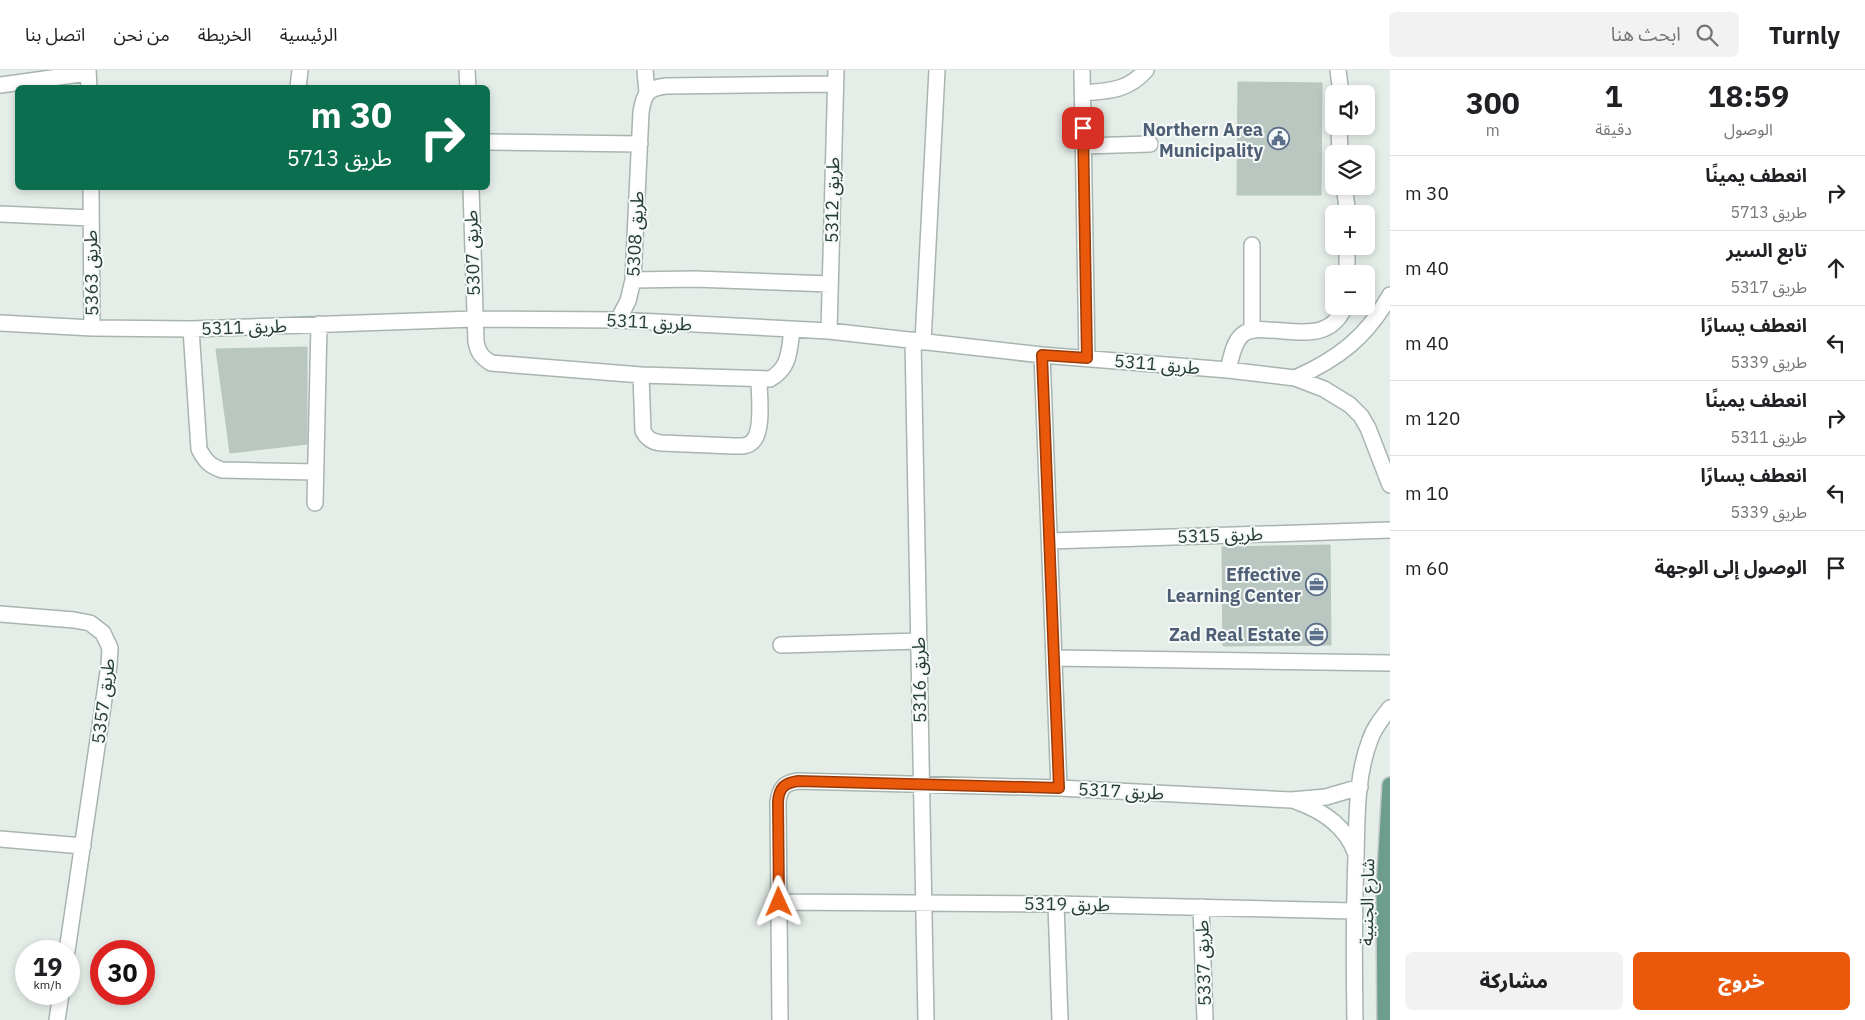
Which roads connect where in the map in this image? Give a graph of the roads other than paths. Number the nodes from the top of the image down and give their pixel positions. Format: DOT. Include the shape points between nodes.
graph roads {
  1 [pos="300,70"];
  2 [pos="467,70"];
  3 [pos="645,70"];
  4 [pos="937,70"];
  5 [pos="1082,70"];
  6 [pos="1146,70"];
  7 [pos="1338,70"];
  8 [pos="88,77"];
  9 [pos="836,77"];
  10 [pos="0,85"];
  11 [pos="298,85"];
  12 [pos="468,85"];
  13 [pos="1340,85"];
  14 [pos="647,93"];
  15 [pos="1082,93"];
  16 [pos="490,142"];
  17 [pos="640,144"];
  18 [pos="1150,144"];
  19 [pos="1084,146"];
  20 [pos="91,190"];
  21 [pos="471,190"];
  22 [pos="0,214"];
  23 [pos="91,218"];
  24 [pos="1252,245"];
  25 [pos="633,280"];
  26 [pos="830,284"];
  27 [pos="1390,295"];
  28 [pos="1341,315"];
  29 [pos="474,319"];
  30 [pos="618,320"];
  31 [pos="0,323"];
  32 [pos="319,324"];
  33 [pos="92,328"];
  34 [pos="191,329"];
  35 [pos="792,330"];
  36 [pos="1252,330"];
  37 [pos="829,331"];
  38 [pos="918,341"];
  39 [pos="1042,355"];
  40 [pos="1087,358"];
  41 [pos="1228,370"];
  42 [pos="641,374"];
  43 [pos="1295,378"];
  44 [pos="759,380"];
  45 [pos="316,472"];
  46 [pos="1390,485"];
  47 [pos="315,503"];
  48 [pos="1390,530"];
  49 [pos="1050,541"];
  50 [pos="0,614"];
  51 [pos="918,641"];
  52 [pos="781,645"];
  53 [pos="1054,658"];
  54 [pos="1390,663"];
  55 [pos="1390,708"];
  56 [pos="921,784"];
  57 [pos="1390,785"];
  58 [pos="1360,787"];
  59 [pos="1059,788"];
  60 [pos="1291,800"];
  61 [pos="0,839"];
  62 [pos="83,846"];
  63 [pos="1356,853"];
  64 [pos="779,902"];
  65 [pos="923,903"];
  66 [pos="1056,904"];
  67 [pos="1201,907"];
  68 [pos="1354,911"];
  69 [pos="69,940"];
  70 [pos="59,1005"];
  71 [pos="57,1020"];
  72 [pos="780,1020"];
  73 [pos="926,1020"];
  74 [pos="1060,1020"];
  75 [pos="1205,1020"];
  76 [pos="1355,1020"];
  77 [pos="1385,1020"];
  1 -- 11 [label="street"];
  2 -- 12 [label="street"];
  3 -- 14 [label="street"];
  4 -- 38 [label="street, طريق 5316"];
  5 -- 15 [label="street"];
  6 -- 15 [label="street" via="1130,85"];
  7 -- 13 [label="street"];
  8 -- 10 [label="street"];
  9 -- 14 [label="street" via="666,86 655,87"];
  9 -- 26 [label="street, طريق 5312"];
  14 -- 17 [label="street, طريق 5308" via="641,112"];
  15 -- 19 [label="street"];
  16 -- 17 [label="street"];
  17 -- 25 [label="street, طريق 5308"];
  18 -- 19 [label="street"];
  19 -- 40 [label="street"];
  20 -- 23 [label="street, طريق 5363"];
  21 -- 29 [label="street, طريق 5307"];
  22 -- 23 [label="street, طريق 5363"];
  23 -- 33 [label="street, طريق 5363"];
  24 -- 36 [label="street"];
  25 -- 26 [label="street"];
  25 -- 30 [label="street, طريق 5308" via="628,301"];
  26 -- 37 [label="street, طريق 5312"];
  27 -- 43 [label="street" via="1364,333 1344,352"];
  28 -- 36 [label="street" via="1327,329 1312,332"];
  29 -- 30 [label="street, طريق 5311"];
  29 -- 32 [label="street, طريق 5311"];
  29 -- 42 [label="street, طريق 5307" via="478,351 491,363"];
  30 -- 35 [label="street, طريق 5311"];
  31 -- 33 [label="street, طريق 5311"];
  32 -- 34 [label="street, طريق 5311"];
  32 -- 45 [label="street"];
  33 -- 34 [label="street, طريق 5311"];
  34 -- 45 [label="street" via="199,449 204,459 222,470"];
  35 -- 37 [label="street, طريق 5311"];
  35 -- 44 [label="street" via="785,366 770,380"];
  36 -- 41 [label="street" via="1237,341"];
  37 -- 38 [label="street, طريق 5311"];
  38 -- 39 [label="street, طريق 5311"];
  38 -- 51 [label="street, طريق 5316"];
  39 -- 40 [label="street, طريق 5311"];
  39 -- 49 [label="street"];
  40 -- 41 [label="street, طريق 5311"];
  41 -- 43 [label="street, طريق 5311"];
  42 -- 44 [label="street, طريق 5307"];
  42 -- 44 [label="street" via="643,431 647,438 661,443 744,446 753,442 758,433"];
  43 -- 46 [label="street, طريق 5311" via="1324,389 1361,416"];
  45 -- 47 [label="street"];
  48 -- 49 [label="street, طريق 5315"];
  49 -- 53 [label="street"];
  50 -- 62 [label="street, طريق 5357" via="90,622 103,633 110,648"];
  51 -- 52 [label="street"];
  51 -- 56 [label="street, طريق 5316"];
  53 -- 54 [label="street"];
  53 -- 59 [label="street"];
  55 -- 58 [label="street" via="1370,740"];
  56 -- 59 [label="street, طريق 5317"];
  56 -- 64 [label="street, طريق 5317" via="798,781 782,786 778,802"];
  56 -- 65 [label="street, طريق 5316"];
  57 -- 77 [label="main road, شارع الجنبية" via="1384,890"];
  58 -- 60 [label="street, طريق 5317" via="1326,797"];
  58 -- 63 [label="street"];
  59 -- 60 [label="street, طريق 5317"];
  60 -- 63 [label="street, طريق 5317" via="1328,817 1341,828"];
  61 -- 62 [label="street"];
  62 -- 69 [label="street, طريق 5357"];
  63 -- 68 [label="street"];
  64 -- 65 [label="street, طريق 5319"];
  64 -- 72 [label="street"];
  65 -- 66 [label="street, طريق 5319"];
  65 -- 73 [label="street, طريق 5316"];
  66 -- 67 [label="street, طريق 5319"];
  66 -- 74 [label="street"];
  67 -- 68 [label="street, طريق 5319"];
  67 -- 75 [label="street, طريق 5337"];
  68 -- 76 [label="street"];
  70 -- 71 [label="street"];
}
